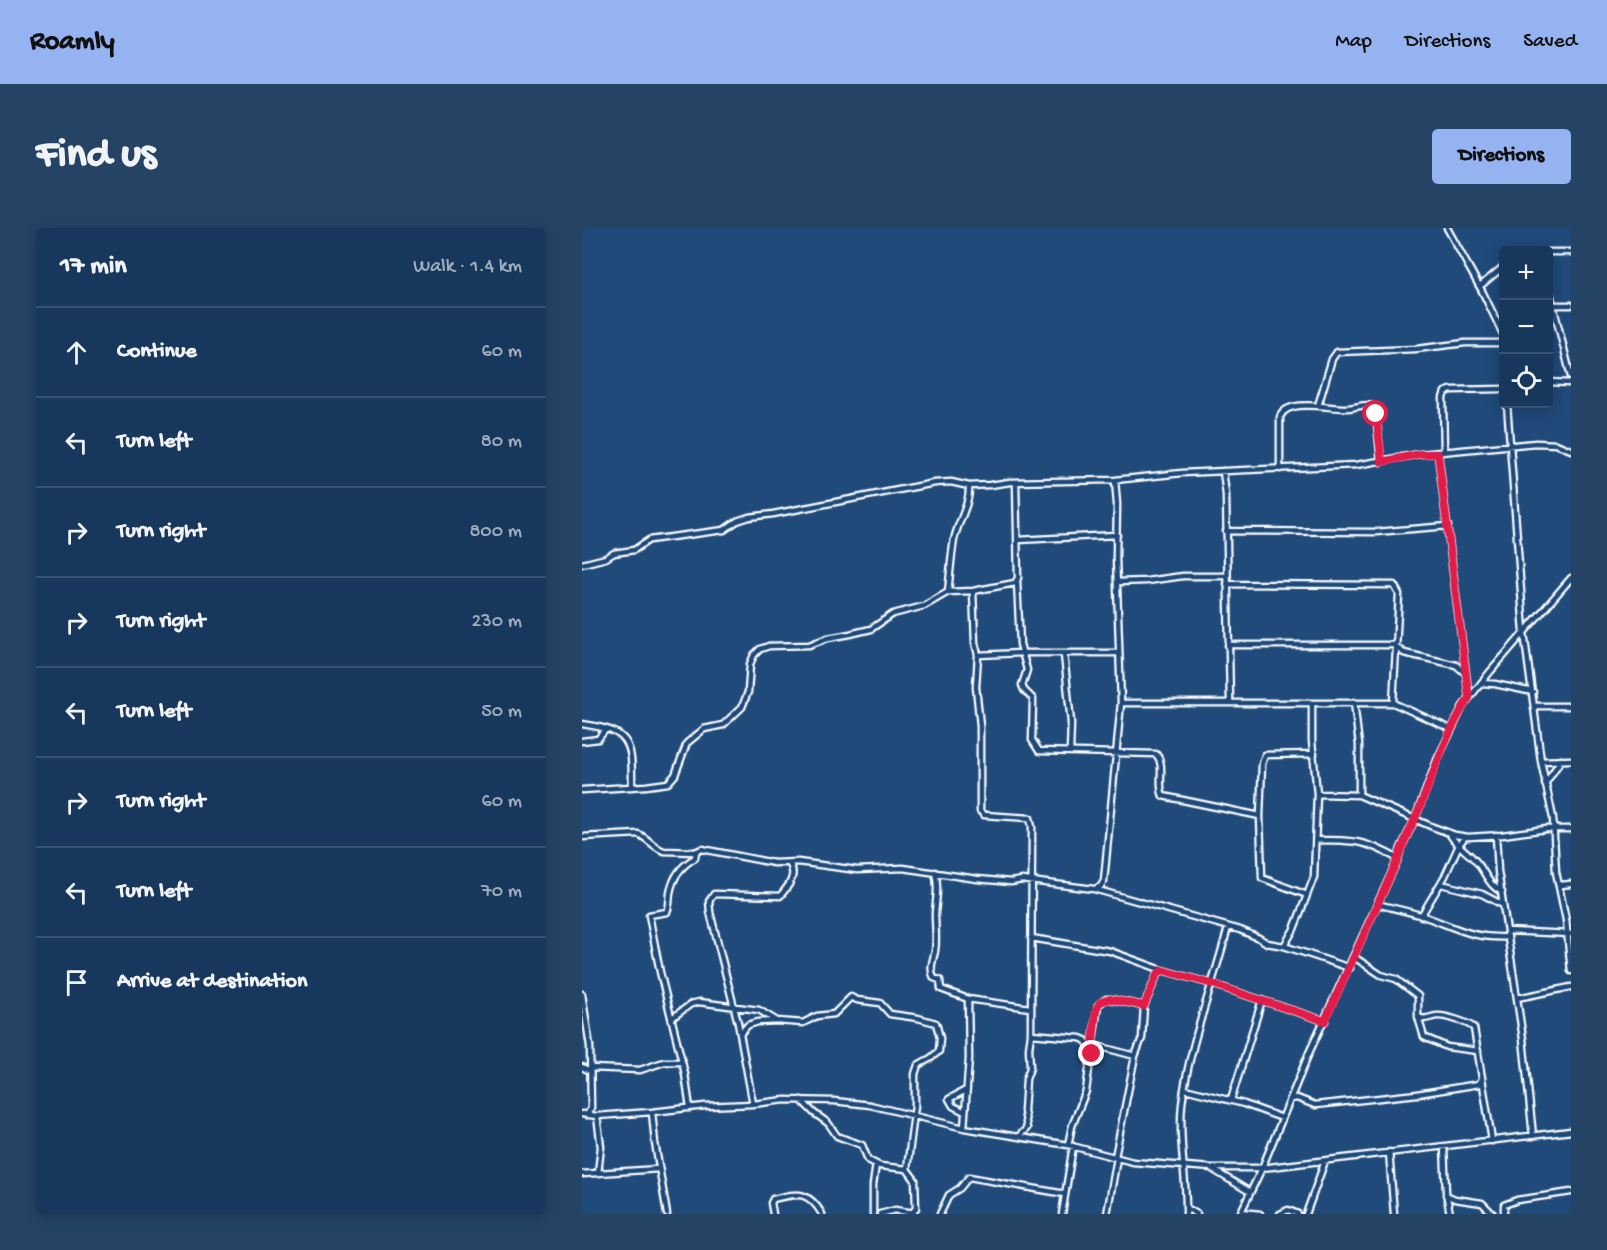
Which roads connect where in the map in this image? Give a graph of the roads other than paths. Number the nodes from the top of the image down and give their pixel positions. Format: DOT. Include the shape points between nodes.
graph roads {
  1 [pos="1449,229"];
  2 [pos="1553,252"];
  3 [pos="1571,252"];
  4 [pos="1499,270"];
  5 [pos="1480,286"];
  6 [pos="1552,300"];
  7 [pos="1554,305"];
  8 [pos="1571,305"];
  9 [pos="1499,326"];
  10 [pos="1499,343"];
  11 [pos="1569,358"];
  12 [pos="1571,380"];
  13 [pos="1553,382"];
  14 [pos="1499,389"];
  15 [pos="1318,406"];
  16 [pos="1507,408"];
  17 [pos="1509,446"];
  18 [pos="1571,450"];
  19 [pos="1441,453"];
  20 [pos="1382,462"];
  21 [pos="1280,469"];
  22 [pos="1223,471"];
  23 [pos="1115,480"];
  24 [pos="1016,483"];
  25 [pos="969,486"];
  26 [pos="1448,526"];
  27 [pos="1226,531"];
  28 [pos="1117,535"];
  29 [pos="1018,540"];
  30 [pos="582,564"];
  31 [pos="1227,576"];
  32 [pos="1571,578"];
  33 [pos="1017,581"];
  34 [pos="1117,582"];
  35 [pos="1227,584"];
  36 [pos="973,591"];
  37 [pos="948,592"];
  38 [pos="1524,632"];
  39 [pos="1228,645"];
  40 [pos="1396,646"];
  41 [pos="1023,652"];
  42 [pos="1118,653"];
  43 [pos="1064,654"];
  44 [pos="978,655"];
  45 [pos="1467,675"];
  46 [pos="1481,683"];
  47 [pos="1533,692"];
  48 [pos="1469,698"];
  49 [pos="1230,702"];
  50 [pos="1354,702"];
  51 [pos="1121,703"];
  52 [pos="1312,703"];
  53 [pos="1393,703"];
  54 [pos="1535,706"];
  55 [pos="1571,706"];
  56 [pos="582,724"];
  57 [pos="606,729"];
  58 [pos="1451,729"];
  59 [pos="582,741"];
  60 [pos="1115,751"];
  61 [pos="1070,752"];
  62 [pos="1314,754"];
  63 [pos="1562,760"];
  64 [pos="1571,760"];
  65 [pos="1541,761"];
  66 [pos="1545,784"];
  67 [pos="633,787"];
  68 [pos="582,789"];
  69 [pos="1317,794"];
  70 [pos="1359,795"];
  71 [pos="1260,816"];
  72 [pos="1415,820"];
  73 [pos="1571,829"];
  74 [pos="1554,830"];
  75 [pos="1449,833"];
  76 [pos="1496,836"];
  77 [pos="582,837"];
  78 [pos="1465,837"];
  79 [pos="1316,840"];
  80 [pos="1459,845"];
  81 [pos="696,852"];
  82 [pos="1398,859"];
  83 [pos="789,863"];
  84 [pos="935,872"];
  85 [pos="1031,882"];
  86 [pos="1441,884"];
  87 [pos="1571,884"];
  88 [pos="1560,885"];
  89 [pos="1094,889"];
  90 [pos="1502,892"];
  91 [pos="1307,895"];
  92 [pos="1377,904"];
  93 [pos="1503,905"];
  94 [pos="1421,916"];
  95 [pos="1228,927"];
  96 [pos="1508,934"];
  97 [pos="1569,934"];
  98 [pos="1031,938"];
  99 [pos="1284,946"];
  100 [pos="1354,957"];
  101 [pos="1350,968"];
  102 [pos="1162,970"];
  103 [pos="1571,971"];
  104 [pos="1212,984"];
  105 [pos="1571,987"];
  106 [pos="582,994"];
  107 [pos="1517,998"];
  108 [pos="968,999"];
  109 [pos="1262,1000"];
  110 [pos="733,1006"];
  111 [pos="1144,1006"];
  112 [pos="1030,1008"];
  113 [pos="1418,1017"];
  114 [pos="672,1018"];
  115 [pos="777,1021"];
  116 [pos="1325,1021"];
  117 [pos="740,1034"];
  118 [pos="1031,1034"];
  119 [pos="1094,1038"];
  120 [pos="1085,1040"];
  121 [pos="1093,1047"];
  122 [pos="1478,1051"];
  123 [pos="1135,1056"];
  124 [pos="682,1062"];
  125 [pos="582,1067"];
  126 [pos="590,1069"];
  127 [pos="1482,1079"];
  128 [pos="1185,1089"];
  129 [pos="966,1090"];
  130 [pos="1291,1099"];
  131 [pos="801,1100"];
  132 [pos="1231,1100"];
  133 [pos="753,1104"];
  134 [pos="690,1108"];
  135 [pos="652,1112"];
  136 [pos="965,1112"];
  137 [pos="584,1114"];
  138 [pos="597,1116"];
  139 [pos="914,1117"];
  140 [pos="1282,1118"];
  141 [pos="964,1128"];
  142 [pos="1571,1131"];
  143 [pos="1019,1136"];
  144 [pos="1533,1136"];
  145 [pos="1492,1141"];
  146 [pos="1071,1145"];
  147 [pos="1444,1147"];
  148 [pos="1389,1152"];
  149 [pos="1116,1158"];
  150 [pos="1325,1161"];
  151 [pos="876,1164"];
  152 [pos="1183,1166"];
  153 [pos="1212,1168"];
  154 [pos="1262,1168"];
  155 [pos="659,1169"];
  156 [pos="907,1169"];
  157 [pos="598,1173"];
  158 [pos="582,1174"];
  159 [pos="1250,1192"];
  160 [pos="1571,1192"];
  161 [pos="1065,1194"];
  162 [pos="1446,1195"];
  163 [pos="1186,1208"];
  164 [pos="914,1213"];
  165 [pos="1240,1213"];
  166 [pos="668,1214"];
  167 [pos="773,1214"];
  168 [pos="822,1214"];
  169 [pos="873,1214"];
  170 [pos="880,1214"];
  171 [pos="940,1214"];
  172 [pos="1062,1214"];
  173 [pos="1107,1214"];
  174 [pos="1186,1214"];
  175 [pos="1197,1214"];
  176 [pos="1260,1214"];
  177 [pos="1280,1214"];
  178 [pos="1298,1214"];
  179 [pos="1306,1214"];
  180 [pos="1394,1214"];
  181 [pos="1450,1214"];
  182 [pos="1492,1214"];
  183 [pos="1504,1214"];
  1 -- 5 [label="street"];
  2 -- 3 [label="street"];
  4 -- 5 [label="street"];
  5 -- 9 [label="street"];
  6 -- 7 [label="street"];
  7 -- 8 [label="street"];
  7 -- 11 [label="street"];
  10 -- 15 [label="street" via="1337,352"];
  11 -- 12 [label="street"];
  12 -- 13 [label="street"];
  14 -- 19 [label="street" via="1444,392"];
  15 -- 20 [label="street" via="1373,406"];
  15 -- 21 [label="street" via="1292,407 1281,414"];
  16 -- 17 [label="street"];
  17 -- 18 [label="street" via="1551,444"];
  17 -- 19 [label="street"];
  17 -- 38 [label="street"];
  19 -- 20 [label="street"];
  19 -- 26 [label="street"];
  20 -- 21 [label="street"];
  21 -- 22 [label="street"];
  22 -- 23 [label="street"];
  22 -- 27 [label="street"];
  23 -- 24 [label="street"];
  23 -- 28 [label="street"];
  24 -- 25 [label="street"];
  24 -- 29 [label="street"];
  25 -- 30 [label="street" via="924,484 749,517 724,530 652,540 634,550"];
  25 -- 37 [label="street" via="969,498 954,542"];
  26 -- 27 [label="street" via="1376,532"];
  26 -- 45 [label="street"];
  27 -- 31 [label="street"];
  28 -- 29 [label="street"];
  28 -- 34 [label="street"];
  29 -- 33 [label="street"];
  31 -- 34 [label="street"];
  31 -- 35 [label="street"];
  32 -- 38 [label="street"];
  33 -- 36 [label="street"];
  33 -- 41 [label="street"];
  34 -- 42 [label="street"];
  35 -- 39 [label="street"];
  35 -- 40 [label="street" via="1395,585 1399,594"];
  36 -- 37 [label="street"];
  36 -- 44 [label="street"];
  37 -- 67 [label="street" via="924,606 893,614 864,631 809,645 760,649 750,664 748,692 742,707 723,725 704,729 687,743 668,783"];
  38 -- 46 [label="street"];
  38 -- 47 [label="street"];
  39 -- 40 [label="street"];
  39 -- 49 [label="street"];
  40 -- 45 [label="street" via="1404,653 1456,664"];
  40 -- 53 [label="street"];
  41 -- 43 [label="street"];
  41 -- 44 [label="street"];
  41 -- 61 [label="street" via="1027,670 1024,690 1033,701 1032,740 1039,751"];
  42 -- 43 [label="street"];
  42 -- 51 [label="street"];
  43 -- 61 [label="street"];
  44 -- 85 [label="street" via="980,811 984,815 1030,818"];
  45 -- 48 [label="street"];
  46 -- 47 [label="street"];
  46 -- 48 [label="street"];
  47 -- 54 [label="street"];
  48 -- 58 [label="street"];
  49 -- 51 [label="street"];
  49 -- 52 [label="street"];
  50 -- 52 [label="street"];
  50 -- 53 [label="street"];
  50 -- 70 [label="street"];
  51 -- 60 [label="street"];
  52 -- 62 [label="street"];
  53 -- 58 [label="street"];
  54 -- 55 [label="street"];
  54 -- 65 [label="street"];
  56 -- 57 [label="street"];
  57 -- 59 [label="street" via="598,739"];
  57 -- 67 [label="street" via="622,737 631,750"];
  58 -- 72 [label="street"];
  60 -- 61 [label="street"];
  60 -- 71 [label="street" via="1158,754 1160,792 1165,798"];
  60 -- 89 [label="street" via="1104,881"];
  62 -- 69 [label="street"];
  62 -- 71 [label="street" via="1265,755"];
  63 -- 64 [label="street"];
  63 -- 65 [label="street"];
  63 -- 66 [label="street"];
  65 -- 66 [label="street"];
  66 -- 74 [label="street"];
  67 -- 68 [label="street"];
  69 -- 70 [label="street"];
  69 -- 79 [label="street"];
  70 -- 72 [label="street"];
  71 -- 91 [label="street" via="1262,878"];
  72 -- 75 [label="street"];
  72 -- 82 [label="street"];
  73 -- 74 [label="street"];
  74 -- 76 [label="street"];
  74 -- 88 [label="street"];
  75 -- 78 [label="street"];
  75 -- 80 [label="street"];
  76 -- 78 [label="street"];
  76 -- 90 [label="street"];
  77 -- 81 [label="street" via="638,834 659,850"];
  78 -- 80 [label="street"];
  79 -- 82 [label="street" via="1360,841"];
  79 -- 91 [label="street" via="1314,877"];
  80 -- 86 [label="street"];
  80 -- 90 [label="street" via="1479,865 1492,887"];
  81 -- 83 [label="street" via="702,849"];
  81 -- 114 [label="street" via="670,889 667,912 649,915"];
  82 -- 92 [label="street"];
  83 -- 84 [label="street"];
  83 -- 110 [label="street" via="793,875 780,896 710,897 710,912"];
  84 -- 85 [label="street"];
  84 -- 108 [label="street" via="938,885 932,977 940,980 941,989"];
  85 -- 89 [label="street"];
  85 -- 98 [label="street"];
  86 -- 93 [label="street" via="1482,894"];
  86 -- 94 [label="street"];
  87 -- 88 [label="street"];
  88 -- 97 [label="street"];
  89 -- 95 [label="street"];
  90 -- 93 [label="street"];
  91 -- 99 [label="street"];
  92 -- 94 [label="street"];
  92 -- 100 [label="street"];
  93 -- 96 [label="street"];
  94 -- 96 [label="street" via="1487,938"];
  95 -- 99 [label="street"];
  95 -- 104 [label="street"];
  96 -- 97 [label="street"];
  96 -- 107 [label="street"];
  97 -- 103 [label="street"];
  98 -- 102 [label="street" via="1110,951"];
  98 -- 112 [label="street"];
  99 -- 101 [label="street"];
  100 -- 101 [label="street"];
  100 -- 113 [label="street" via="1383,976 1396,979 1418,996"];
  101 -- 116 [label="street"];
  102 -- 104 [label="street"];
  102 -- 111 [label="street"];
  104 -- 109 [label="street"];
  104 -- 128 [label="street"];
  105 -- 107 [label="street"];
  106 -- 126 [label="street"];
  107 -- 144 [label="street"];
  108 -- 112 [label="street"];
  108 -- 129 [label="street"];
  109 -- 116 [label="street"];
  109 -- 132 [label="street"];
  110 -- 114 [label="street" via="695,1003"];
  110 -- 115 [label="street" via="763,1011"];
  110 -- 117 [label="street"];
  111 -- 119 [label="street" via="1103,1000 1096,1009"];
  111 -- 123 [label="street" via="1142,1038"];
  112 -- 118 [label="street"];
  113 -- 122 [label="street" via="1427,1040"];
  113 -- 122 [label="street" via="1446,1017 1472,1025"];
  114 -- 124 [label="street"];
  115 -- 117 [label="street" via="748,1025"];
  115 -- 139 [label="street" via="803,1023 834,1014 851,997 881,1003 890,1014 936,1023 940,1046 937,1054 917,1068"];
  116 -- 130 [label="street"];
  117 -- 133 [label="street"];
  118 -- 120 [label="street"];
  118 -- 143 [label="street" via="1024,1111 1027,1128"];
  119 -- 120 [label="street"];
  119 -- 121 [label="street"];
  120 -- 121 [label="street"];
  121 -- 123 [label="street"];
  121 -- 146 [label="street" via="1086,1090 1072,1126"];
  122 -- 127 [label="street"];
  123 -- 149 [label="street"];
  124 -- 126 [label="street" via="664,1062 640,1070"];
  124 -- 134 [label="street"];
  125 -- 126 [label="street"];
  126 -- 137 [label="street" via="591,1108"];
  127 -- 130 [label="street" via="1476,1085 1383,1099 1318,1105"];
  127 -- 145 [label="street"];
  128 -- 132 [label="street"];
  128 -- 152 [label="street"];
  129 -- 136 [label="street"];
  129 -- 136 [label="street" via="948,1101"];
  130 -- 140 [label="street"];
  131 -- 133 [label="street"];
  131 -- 139 [label="street" via="870,1105"];
  131 -- 151 [label="street" via="832,1126 837,1136 862,1145 867,1160"];
  132 -- 140 [label="street"];
  133 -- 134 [label="street"];
  134 -- 135 [label="street"];
  135 -- 138 [label="street"];
  135 -- 155 [label="street"];
  136 -- 141 [label="street"];
  137 -- 138 [label="street"];
  138 -- 157 [label="street" via="601,1147"];
  139 -- 141 [label="street"];
  139 -- 156 [label="street"];
  140 -- 154 [label="street"];
  141 -- 143 [label="street"];
  142 -- 144 [label="street"];
  143 -- 146 [label="street"];
  144 -- 145 [label="street"];
  145 -- 147 [label="street"];
  146 -- 149 [label="street"];
  146 -- 161 [label="street"];
  147 -- 148 [label="street"];
  147 -- 162 [label="street"];
  148 -- 150 [label="street"];
  148 -- 180 [label="street"];
  149 -- 152 [label="street"];
  149 -- 173 [label="street"];
  150 -- 154 [label="street"];
  150 -- 179 [label="street"];
  151 -- 156 [label="street"];
  151 -- 169 [label="street"];
  152 -- 153 [label="street"];
  152 -- 163 [label="street"];
  153 -- 154 [label="street"];
  153 -- 159 [label="street"];
  154 -- 159 [label="street"];
  155 -- 157 [label="street"];
  155 -- 166 [label="street"];
  156 -- 164 [label="street" via="915,1184"];
  157 -- 158 [label="street"];
  159 -- 165 [label="street"];
  160 -- 183 [label="street" via="1517,1200 1504,1205"];
  161 -- 171 [label="street" via="969,1177 949,1195"];
  161 -- 172 [label="street"];
  162 -- 181 [label="street"];
  162 -- 182 [label="street" via="1482,1203"];
  163 -- 174 [label="street"];
  163 -- 175 [label="street"];
  164 -- 170 [label="street" via="895,1210"];
  165 -- 176 [label="street"];
  167 -- 168 [label="street" via="773,1199 801,1195 810,1197"];
  177 -- 178 [label="street" via="1288,1210"];
}
